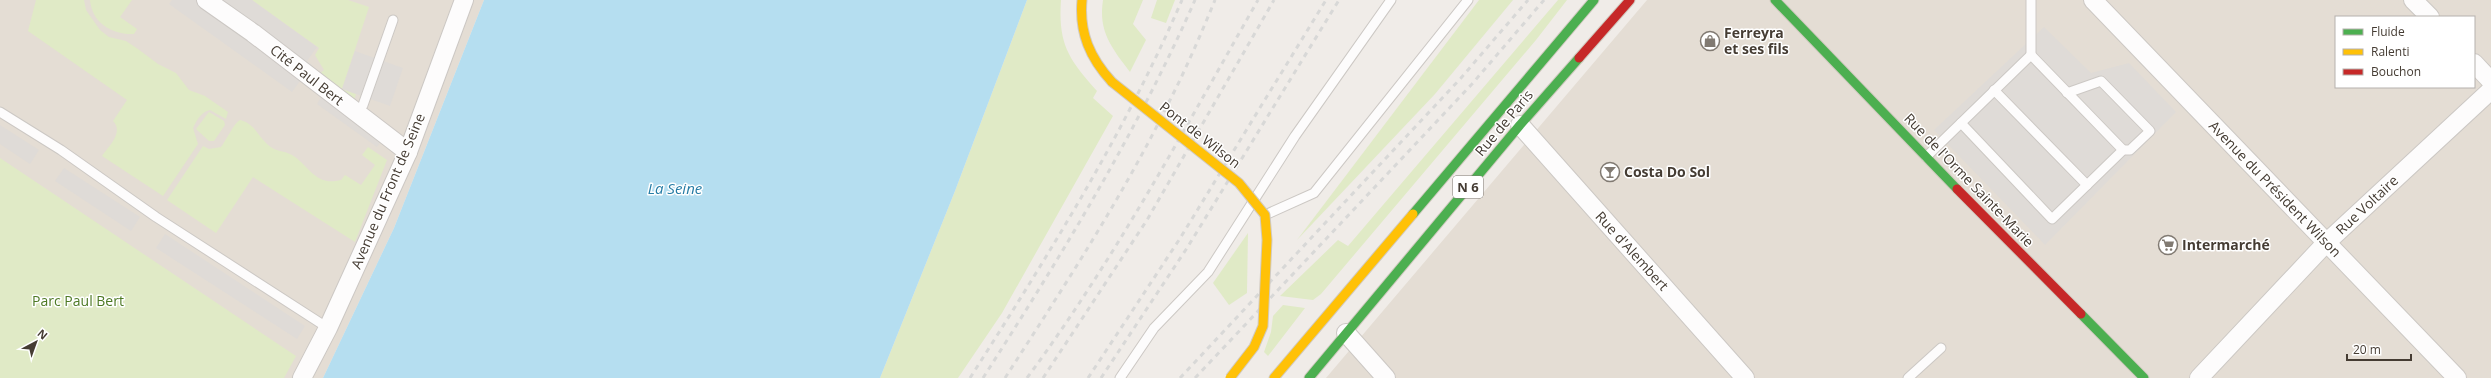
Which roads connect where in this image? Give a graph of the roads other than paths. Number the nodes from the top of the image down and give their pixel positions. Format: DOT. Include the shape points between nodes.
graph roads {
  1 [pos="206,0"];
  2 [pos="464,0"];
  3 [pos="1082,0"];
  4 [pos="1391,0"];
  5 [pos="1468,0"];
  6 [pos="1594,0"];
  7 [pos="1630,0"];
  8 [pos="1775,0"];
  9 [pos="2031,0"];
  10 [pos="2093,0"];
  11 [pos="2413,0"];
  12 [pos="2429,16"];
  13 [pos="393,20"];
  14 [pos="2031,55"];
  15 [pos="2475,64"];
  16 [pos="2491,81"];
  17 [pos="1994,90"];
  18 [pos="2491,90"];
  19 [pos="2067,93"];
  20 [pos="0,112"];
  21 [pos="357,113"];
  22 [pos="1961,124"];
  23 [pos="1520,125"];
  24 [pos="2122,150"];
  25 [pos="408,152"];
  26 [pos="1926,157"];
  27 [pos="2087,185"];
  28 [pos="1265,215"];
  29 [pos="2326,243"];
  30 [pos="328,328"];
  31 [pos="1346,333"];
  32 [pos="1941,348"];
  33 [pos="302,378"];
  34 [pos="1120,378"];
  35 [pos="1230,378"];
  36 [pos="1274,378"];
  37 [pos="1309,378"];
  38 [pos="1386,378"];
  39 [pos="1745,378"];
  40 [pos="1908,378"];
  41 [pos="2144,378"];
  42 [pos="2199,378"];
  43 [pos="2457,378"];
  1 -- 21 [label="street, Cité Paul Bert"];
  2 -- 25 [label="street, Avenue du Front de Seine"];
  3 -- 28 [label="main road, Pont de Wilson, bridge" via="1082,25 1088,51 1112,82 1238,183"];
  4 -- 34 [label="lane" via="1295,136 1208,272 1154,328"];
  5 -- 28 [label="lane" via="1314,193"];
  6 -- 36 [label="main road, Rue de Paris / N 6"];
  7 -- 23 [label="main road, Rue de Paris / N 6"];
  8 -- 26 [label="main road, Rue de l'Orme Sainte-Marie"];
  9 -- 14 [label="lane"];
  10 -- 29 [label="street, Avenue du Président Wilson"];
  11 -- 12 [label="street"];
  13 -- 21 [label="lane" via="363,105"];
  14 -- 17 [label="lane"];
  14 -- 19 [label="lane"];
  15 -- 16 [label="street"];
  17 -- 22 [label="lane"];
  17 -- 27 [label="lane"];
  18 -- 29 [label="street, Rue Voltaire"];
  19 -- 24 [label="lane"];
  19 -- 24 [label="lane" via="2101,81 2150,131 2130,150"];
  20 -- 30 [label="lane" via="62,150 163,221"];
  21 -- 25 [label="street, Cité Paul Bert"];
  22 -- 26 [label="lane"];
  22 -- 27 [label="lane" via="2052,219"];
  23 -- 31 [label="main road, Rue de Paris / N 6"];
  23 -- 39 [label="street, Rue d'Alembert"];
  24 -- 27 [label="lane"];
  25 -- 30 [label="street, Avenue du Front de Seine"];
  26 -- 41 [label="main road, Rue de l'Orme Sainte-Marie"];
  28 -- 35 [label="main road, bridge" via="1267,240 1263,326 1254,347"];
  29 -- 42 [label="street, Rue Voltaire"];
  29 -- 43 [label="street, Avenue du Président Wilson"];
  30 -- 33 [label="street, Avenue du Front de Seine"];
  31 -- 37 [label="main road, Rue de Paris / N 6"];
  31 -- 38 [label="street"];
  32 -- 40 [label="lane"];
}
